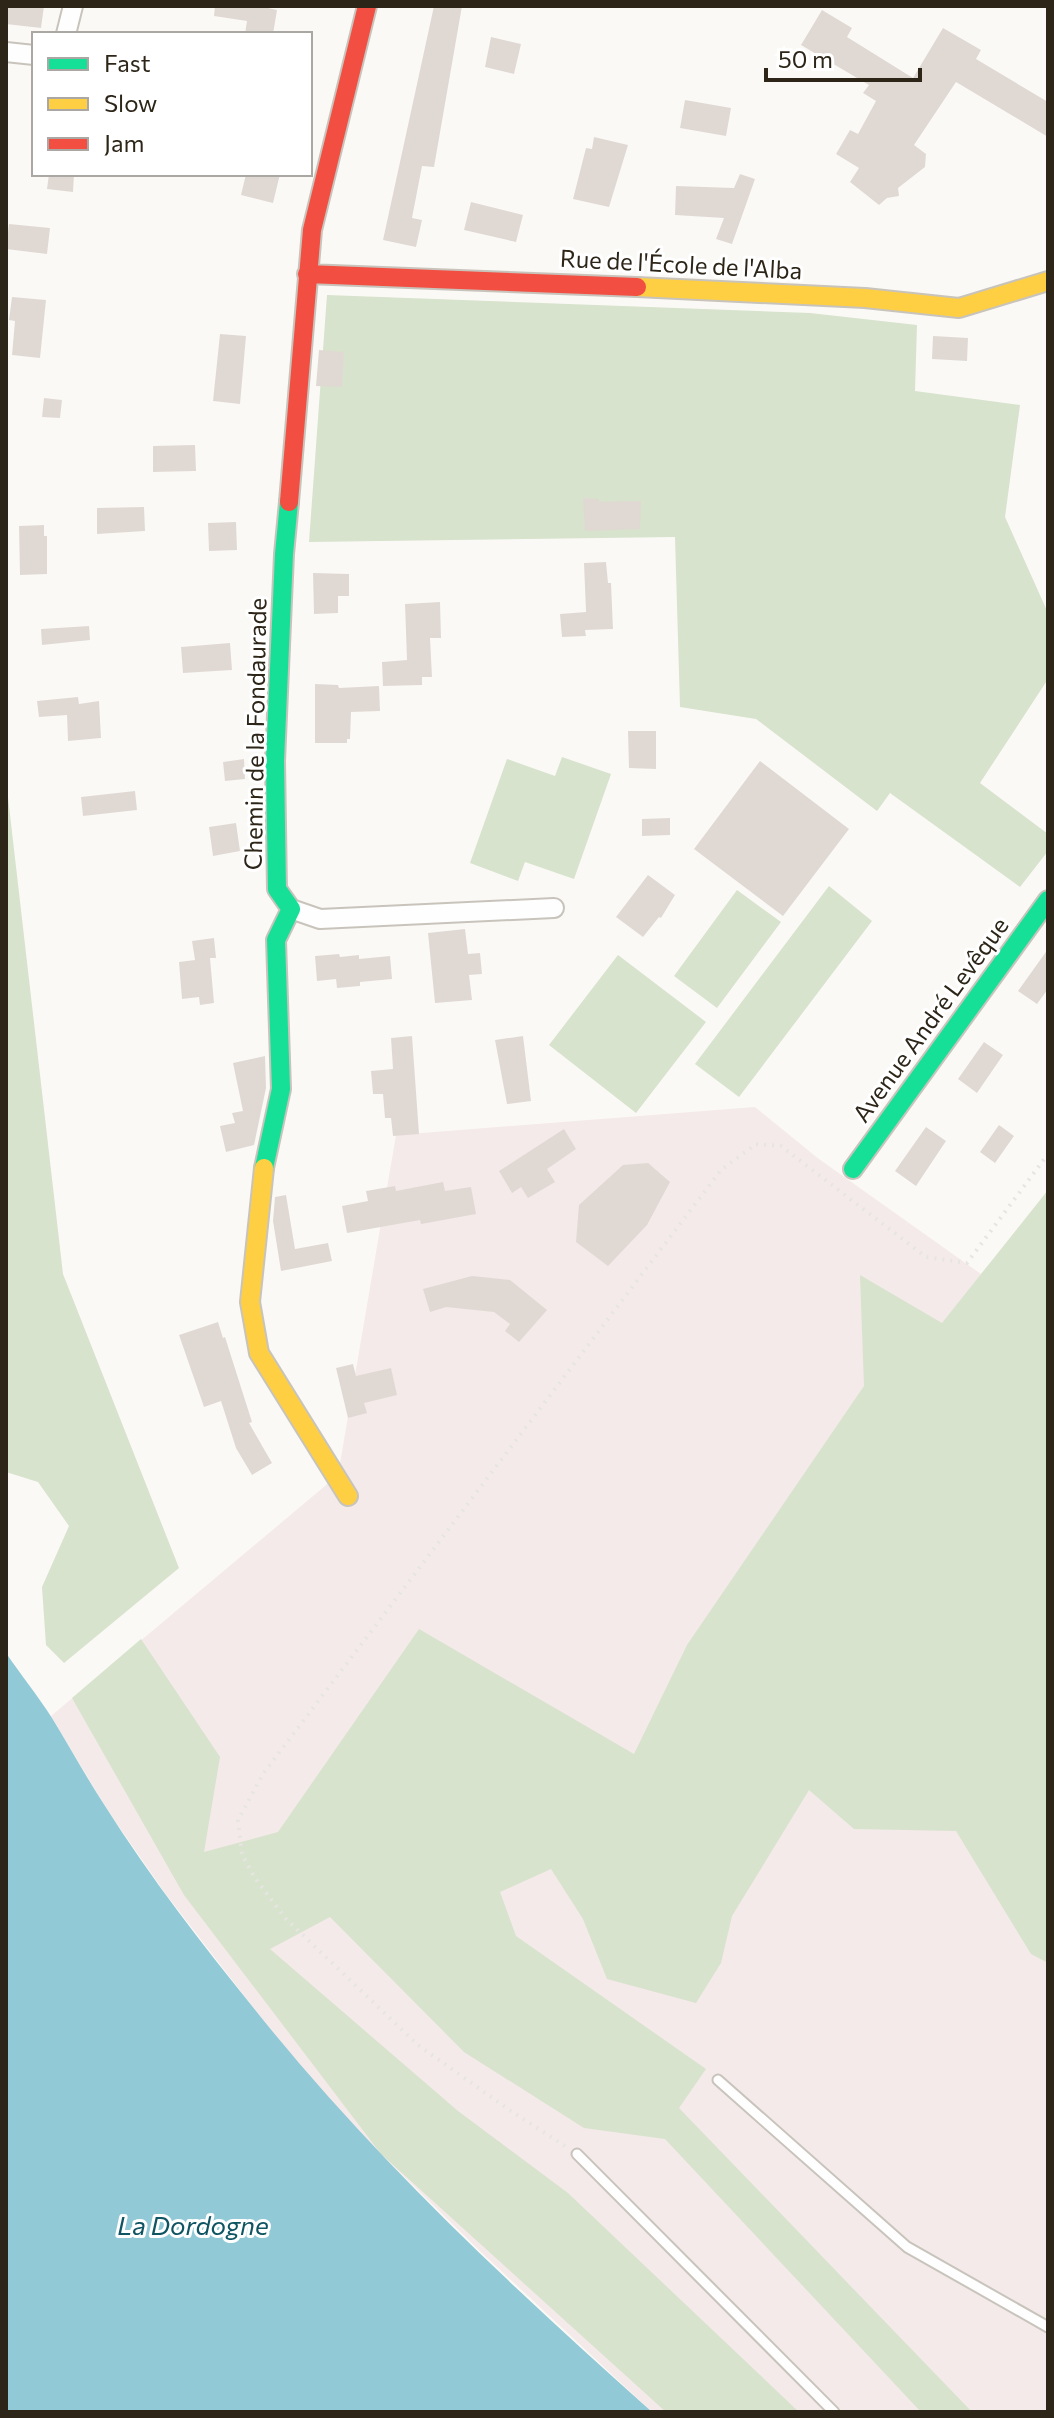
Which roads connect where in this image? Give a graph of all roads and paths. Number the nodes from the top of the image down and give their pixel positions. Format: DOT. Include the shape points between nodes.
graph roads {
  1 [pos="73,6"];
  2 [pos="367,6"];
  3 [pos="66,32"];
  4 [pos="6,52"];
  5 [pos="32,55"];
  6 [pos="307,274"];
  7 [pos="1048,281"];
  8 [pos="1048,900"];
  9 [pos="554,908"];
  10 [pos="291,909"];
  11 [pos="1048,1154"];
  12 [pos="853,1169"];
  13 [pos="348,1496"];
  14 [pos="718,2080"];
  15 [pos="577,2154"];
  16 [pos="1048,2327"];
  17 [pos="834,2412"];
  1 -- 3 [label="street"];
  2 -- 6 [label="street, Chemin de la Fondaurade" via="312,230"];
  4 -- 5 [label="street"];
  6 -- 7 [label="street, Rue de l'École de l'Alba" via="726,290 959,308"];
  6 -- 10 [label="street, Chemin de la Fondaurade" via="284,554 275,761 277,889"];
  8 -- 12 [label="street, Avenue André Levêque"];
  9 -- 10 [label="street" via="320,919"];
  10 -- 13 [label="street" via="276,940 281,1089 262,1179 250,1302 259,1353"];
  11 -- 15 [label="path" via="967,1263 926,1257 781,1146 756,1144 721,1170 263,1774 238,1820 242,1855 286,1919 418,2045"];
  14 -- 16 [label="lane" via="907,2247"];
  15 -- 17 [label="lane"];
}
